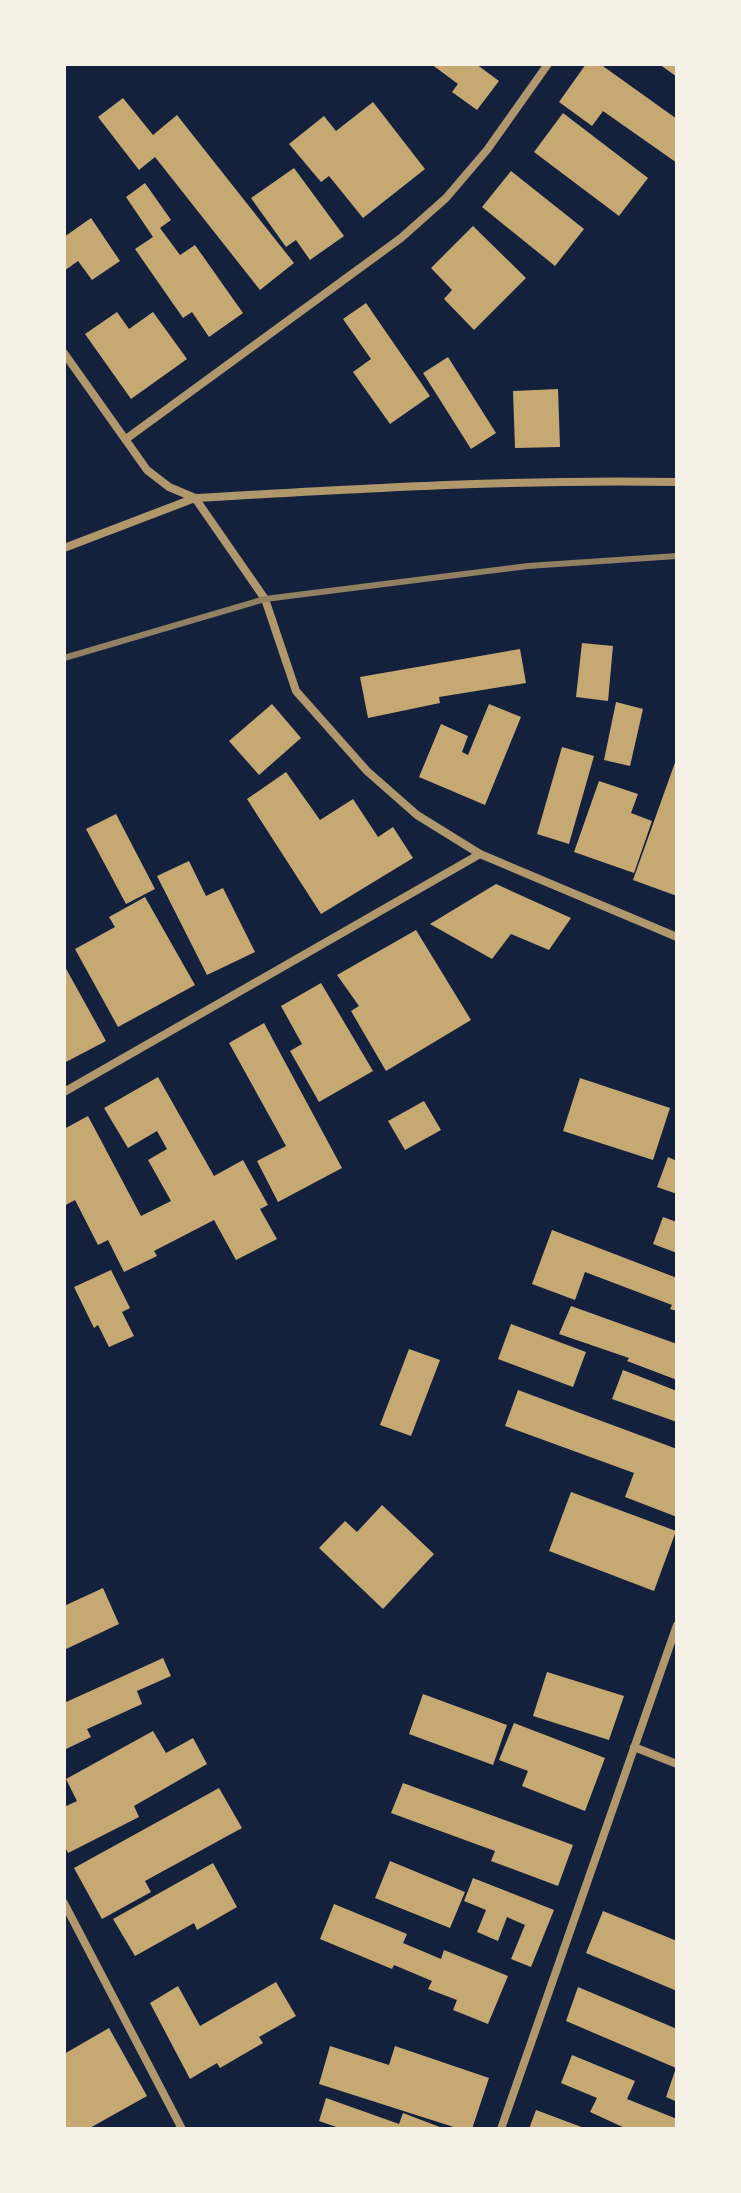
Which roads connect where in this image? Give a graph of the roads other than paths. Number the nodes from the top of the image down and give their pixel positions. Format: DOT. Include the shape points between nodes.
graph roads {
  1 [pos="548,64"];
  2 [pos="64,353"];
  3 [pos="126,439"];
  4 [pos="677,482"];
  5 [pos="195,498"];
  6 [pos="64,548"];
  7 [pos="480,854"];
  8 [pos="677,937"];
  9 [pos="64,1092"];
  10 [pos="677,1625"];
  11 [pos="634,1747"];
  12 [pos="677,1764"];
  13 [pos="64,1903"];
  14 [pos="182,2129"];
  15 [pos="501,2129"];
  1 -- 3 [label="street" via="487,150 446,198 401,238"];
  2 -- 3 [label="street"];
  3 -- 5 [label="street" via="147,470"];
  4 -- 5 [label="street" via="439,484"];
  5 -- 6 [label="street"];
  5 -- 7 [label="street" via="265,599 296,691 367,771 417,815"];
  7 -- 8 [label="street"];
  7 -- 9 [label="street"];
  10 -- 11 [label="street"];
  11 -- 12 [label="street"];
  11 -- 15 [label="street"];
  13 -- 14 [label="street"];
}
